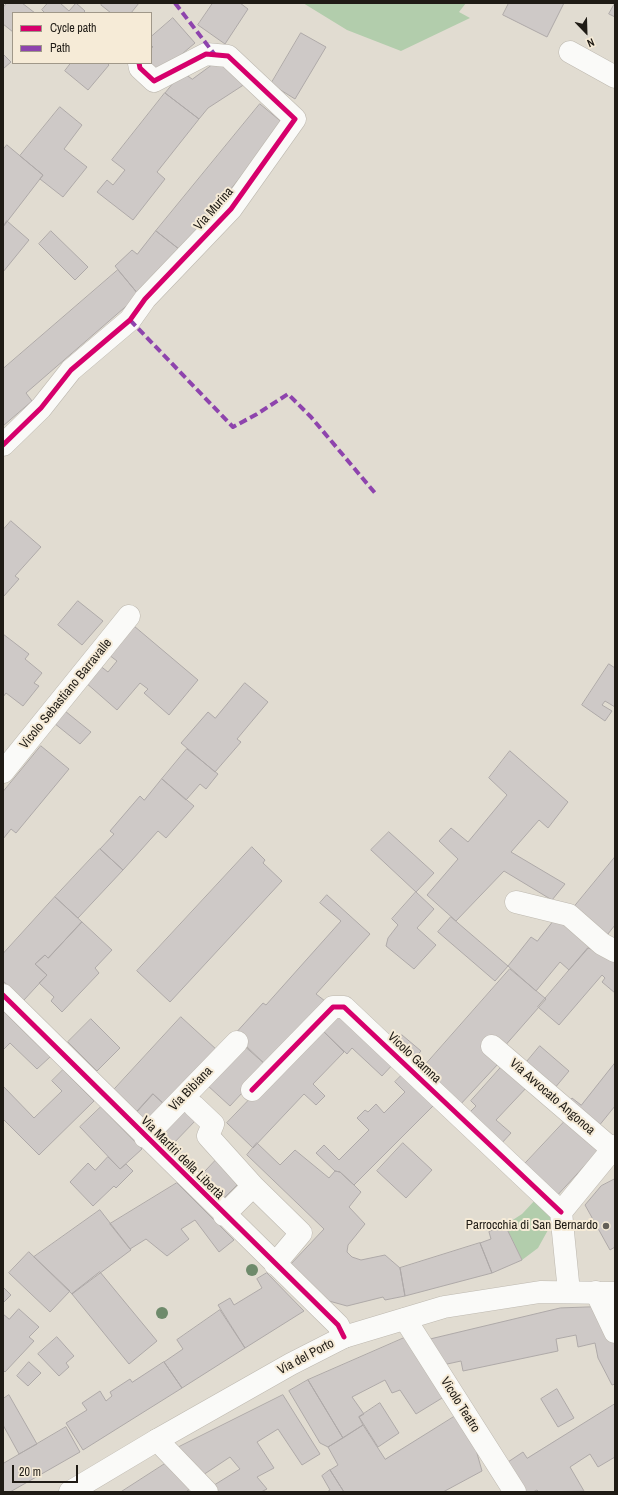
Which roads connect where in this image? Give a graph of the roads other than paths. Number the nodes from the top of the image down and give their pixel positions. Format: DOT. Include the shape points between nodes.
graph roads {
  1 [pos="570,52"];
  2 [pos="139,64"];
  3 [pos="615,77"];
  4 [pos="3,445"];
  5 [pos="129,616"];
  6 [pos="3,772"];
  7 [pos="516,902"];
  8 [pos="615,951"];
  9 [pos="3,995"];
  10 [pos="237,1042"];
  11 [pos="492,1046"];
  12 [pos="252,1090"];
  13 [pos="194,1106"];
  14 [pos="145,1137"];
  15 [pos="614,1147"];
  16 [pos="253,1186"];
  17 [pos="561,1212"];
  18 [pos="224,1215"];
  19 [pos="275,1264"];
  20 [pos="567,1269"];
  21 [pos="540,1292"];
  22 [pos="569,1292"];
  23 [pos="606,1292"];
  24 [pos="405,1319"];
  25 [pos="615,1332"];
  26 [pos="344,1337"];
  27 [pos="157,1440"];
  28 [pos="70,1492"];
  29 [pos="207,1492"];
  30 [pos="515,1492"];
  1 -- 3 [label="street"];
  2 -- 4 [label="street, Via Murina" via="140,68 154,81 206,54 228,56 295,119 231,209 144,299 130,320 71,370 41,408"];
  5 -- 6 [label="street, Vicolo Sebastiano Barravalle"];
  7 -- 8 [label="street" via="569,915 602,944"];
  9 -- 14 [label="street, Via Martiri della Libertà"];
  10 -- 14 [label="street, Via Bibiana"];
  11 -- 15 [label="street, Via Avvocato Angonoa"];
  12 -- 17 [label="street, Vicolo Gamna" via="333,1007 344,1007"];
  13 -- 16 [label="street" via="213,1124 208,1136"];
  14 -- 18 [label="street, Via Martiri della Libertà"];
  15 -- 17 [label="street"];
  16 -- 18 [label="street"];
  16 -- 19 [label="street" via="302,1233"];
  17 -- 20 [label="street"];
  18 -- 19 [label="street, Via Martiri della Libertà"];
  19 -- 26 [label="street, Via Martiri della Libertà" via="338,1325"];
  20 -- 21 [label="street"];
  20 -- 22 [label="street"];
  21 -- 22 [label="street, Via del Porto"];
  21 -- 24 [label="street, Via del Porto" via="444,1307"];
  22 -- 23 [label="street, Via del Porto"];
  23 -- 25 [label="street"];
  24 -- 26 [label="street, Via del Porto"];
  24 -- 30 [label="street, Vicolo Teatro"];
  26 -- 27 [label="street, Via del Porto" via="290,1364"];
  27 -- 28 [label="street, Via del Porto"];
  27 -- 29 [label="street"];
}
